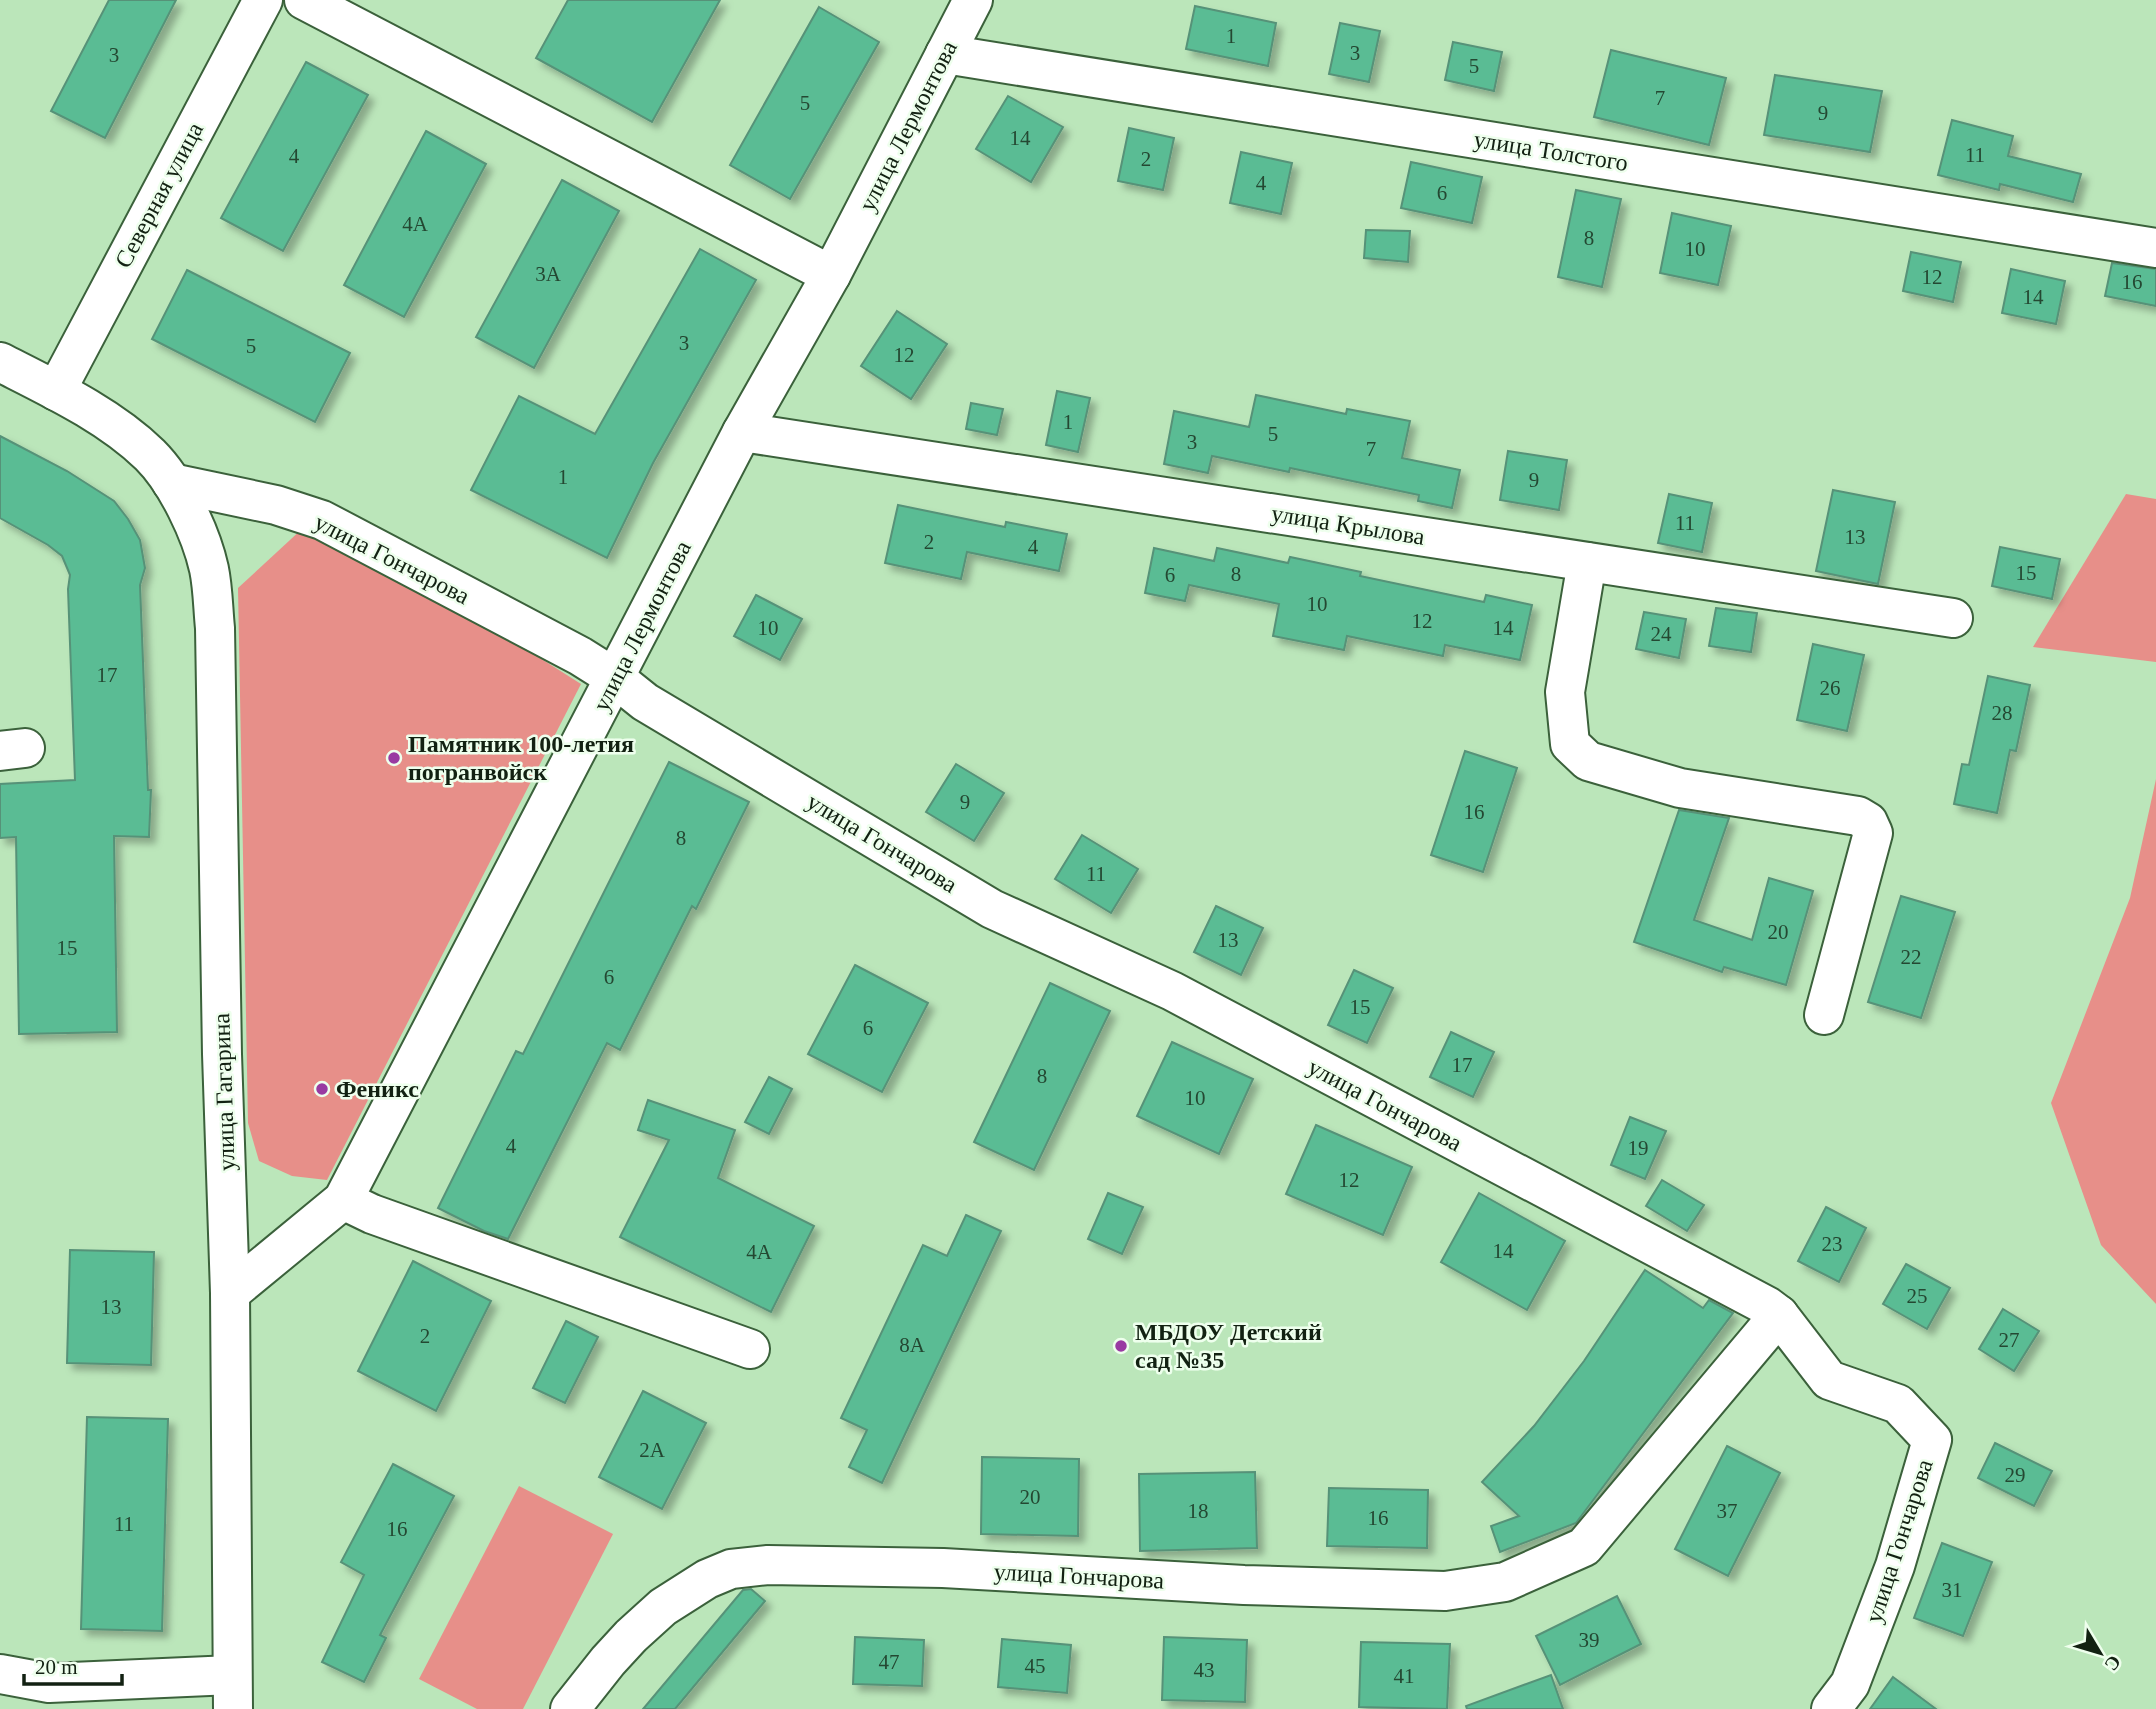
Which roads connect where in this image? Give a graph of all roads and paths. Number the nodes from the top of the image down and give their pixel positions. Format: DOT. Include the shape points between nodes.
graph roads {
  1 [pos="263,0"];
  2 [pos="304,0"];
  3 [pos="974,0"];
  4 [pos="945,54"];
  5 [pos="2156,248"];
  6 [pos="831,275"];
  7 [pos="0,362"];
  8 [pos="56,391"];
  9 [pos="743,432"];
  10 [pos="173,483"];
  11 [pos="1587,562"];
  12 [pos="1953,618"];
  13 [pos="615,678"];
  14 [pos="1824,1015"];
  15 [pos="343,1200"];
  16 [pos="230,1293"];
  17 [pos="1779,1315"];
  18 [pos="750,1349"];
  19 [pos="0,1674"];
  20 [pos="232,1692"];
  21 [pos="570,1709"];
  22 [pos="1831,1709"];
  1 -- 8 [label="street, Северная улица"];
  2 -- 6 [label="street"];
  3 -- 4 [label="street, улица Лермонтова"];
  4 -- 5 [label="street, улица Толстого"];
  4 -- 6 [label="street, улица Лермонтова"];
  6 -- 9 [label="street, улица Лермонтова"];
  7 -- 8 [label="street"];
  8 -- 10 [label="street" via="124,434 151,456"];
  9 -- 11 [label="street, улица Крылова"];
  9 -- 13 [label="street, улица Лермонтова"];
  10 -- 13 [label="street, улица Гончарова" via="322,520"];
  10 -- 16 [label="street, улица Гагарина" via="209,568 215,628"];
  11 -- 12 [label="street, улица Крылова"];
  11 -- 14 [label="street" via="1565,692 1570,744 1588,761 1680,788 1868,822 1873,833"];
  13 -- 15 [label="street, улица Лермонтова"];
  13 -- 17 [label="street, улица Гончарова" via="645,702 992,909 1172,991"];
  15 -- 16 [label="street, улица Лермонтова"];
  15 -- 18 [label="street"];
  16 -- 20 [label="street, улица Гагарина"];
  17 -- 21 [label="street, улица Гончарова" via="1584,1548 1506,1583 1445,1591 943,1568 768,1565 731,1569 663,1607 608,1661"];
  17 -- 22 [label="street, улица Гончарова" via="1829,1380 1898,1404 1932,1440 1890,1579 1850,1684"];
  19 -- 20 [label="street" via="49,1684"];
}
